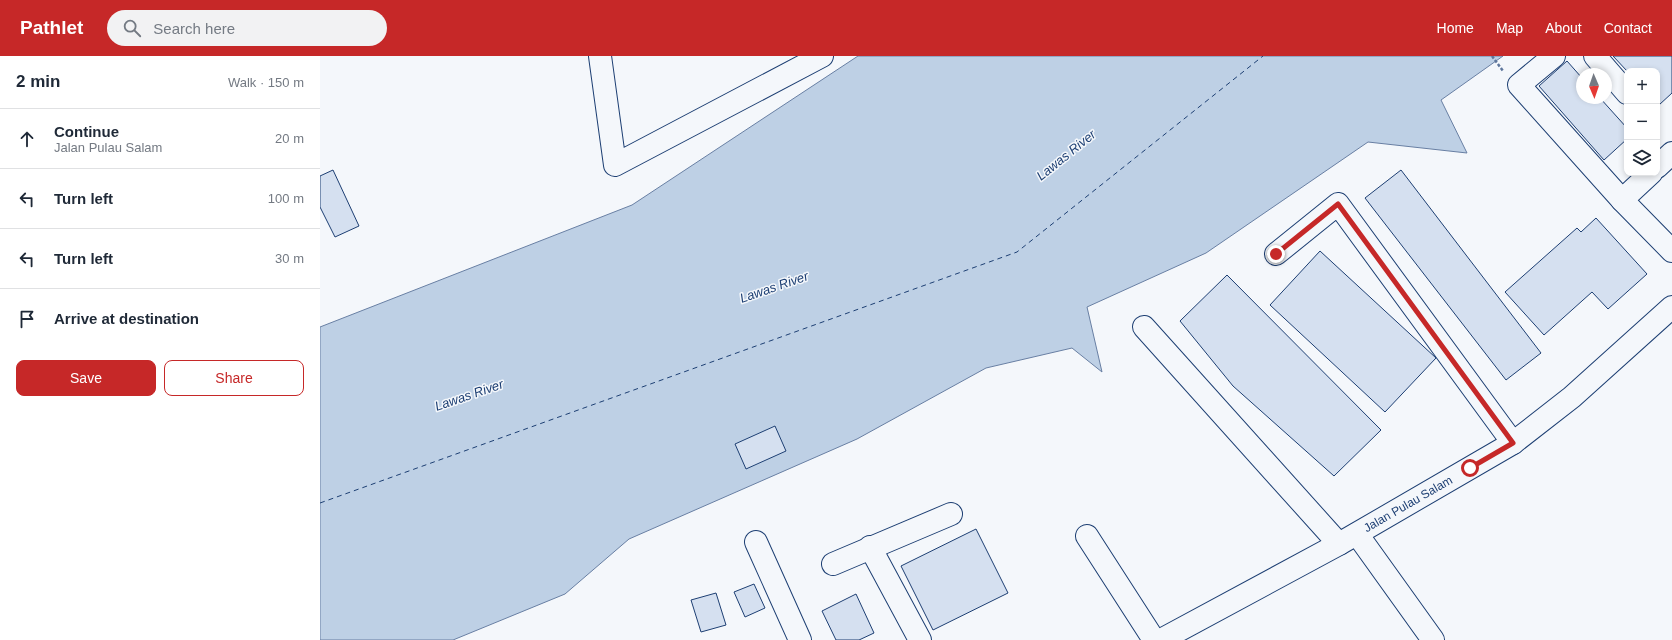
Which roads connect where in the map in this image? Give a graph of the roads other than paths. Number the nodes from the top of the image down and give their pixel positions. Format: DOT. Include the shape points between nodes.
graph roads {
  1 [pos="600,56"];
  2 [pos="822,56"];
  3 [pos="1554,56"];
  4 [pos="1595,56"];
  5 [pos="1624,90"];
  6 [pos="1672,153"];
  7 [pos="1660,164"];
  8 [pos="1648,176"];
  9 [pos="1622,200"];
  10 [pos="1668,240"];
  11 [pos="1276,254"];
  12 [pos="1672,307"];
  13 [pos="1144,327"];
  14 [pos="1513,443"];
  15 [pos="951,514"];
  16 [pos="1087,536"];
  17 [pos="1348,539"];
  18 [pos="756,542"];
  19 [pos="870,547"];
  20 [pos="832,564"];
  21 [pos="800,640"];
  22 [pos="920,640"];
  23 [pos="1154,640"];
  24 [pos="1161,640"];
  25 [pos="1433,640"];
  1 -- 2 [label="street" via="615,165"];
  3 -- 9 [label="street" via="1519,84"];
  4 -- 5 [label="street"];
  6 -- 7 [label="street"];
  8 -- 9 [label="street"];
  9 -- 10 [label="street"];
  11 -- 14 [label="street" via="1338,204"];
  12 -- 14 [label="street, Jalan Pulau Salam" via="1572,397"];
  13 -- 17 [label="street"];
  14 -- 17 [label="street, Jalan Pulau Salam"];
  15 -- 19 [label="street"];
  16 -- 23 [label="street"];
  17 -- 24 [label="street, Jalan Pulau Salam"];
  17 -- 25 [label="street"];
  18 -- 21 [label="street"];
  19 -- 20 [label="street"];
  19 -- 22 [label="street"];
}
